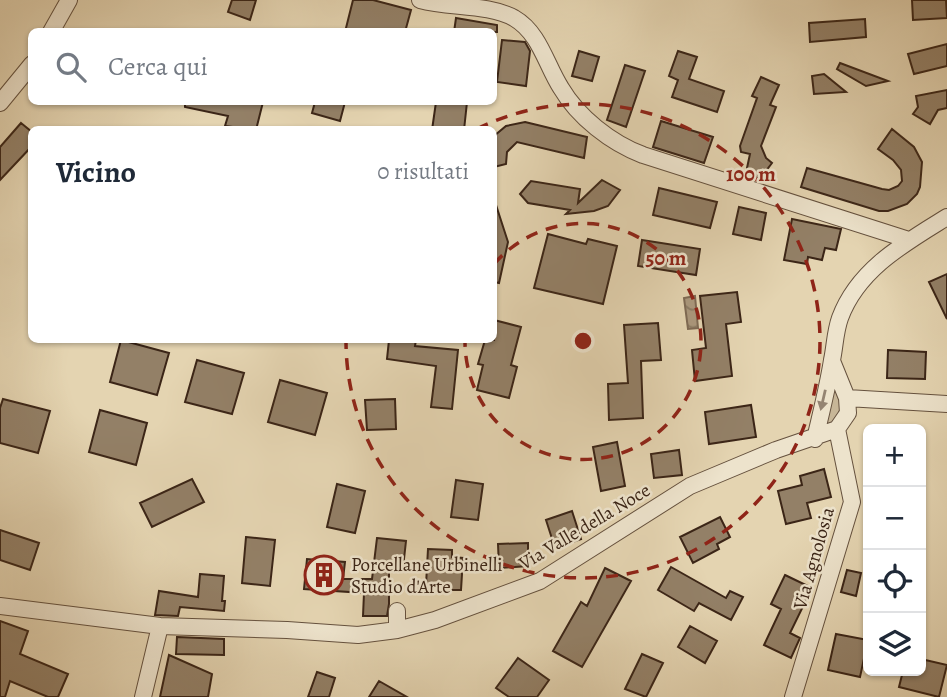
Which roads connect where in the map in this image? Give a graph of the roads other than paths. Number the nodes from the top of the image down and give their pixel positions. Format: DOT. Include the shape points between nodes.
graph roads {
  1 [pos="69,0"];
  2 [pos="420,0"];
  3 [pos="53,28"];
  4 [pos="28,69"];
  5 [pos="0,103"];
  6 [pos="947,217"];
  7 [pos="909,240"];
  8 [pos="832,362"];
  9 [pos="847,398"];
  10 [pos="947,404"];
  11 [pos="837,429"];
  12 [pos="815,439"];
  13 [pos="0,606"];
  14 [pos="397,611"];
  15 [pos="160,626"];
  16 [pos="397,629"];
  17 [pos="143,697"];
  18 [pos="793,697"];
  1 -- 3 [label="street"];
  2 -- 7 [label="street" via="492,10 516,20 535,38 573,105 622,146"];
  4 -- 5 [label="street"];
  6 -- 7 [label="street"];
  7 -- 8 [label="street" via="879,263 851,296 839,322"];
  8 -- 9 [label="street"];
  8 -- 12 [label="street, one-way"];
  9 -- 10 [label="street"];
  9 -- 11 [label="street" via="848,413"];
  11 -- 12 [label="street, Via Valle della Noce"];
  11 -- 18 [label="street, Via Agnolosia" via="852,502"];
  12 -- 16 [label="street, Via Valle della Noce" via="690,486 540,581 435,620"];
  13 -- 15 [label="street, Via Valle della Noce"];
  14 -- 16 [label="street"];
  15 -- 16 [label="street, Via Valle della Noce" via="358,635"];
  15 -- 17 [label="street"];
}
